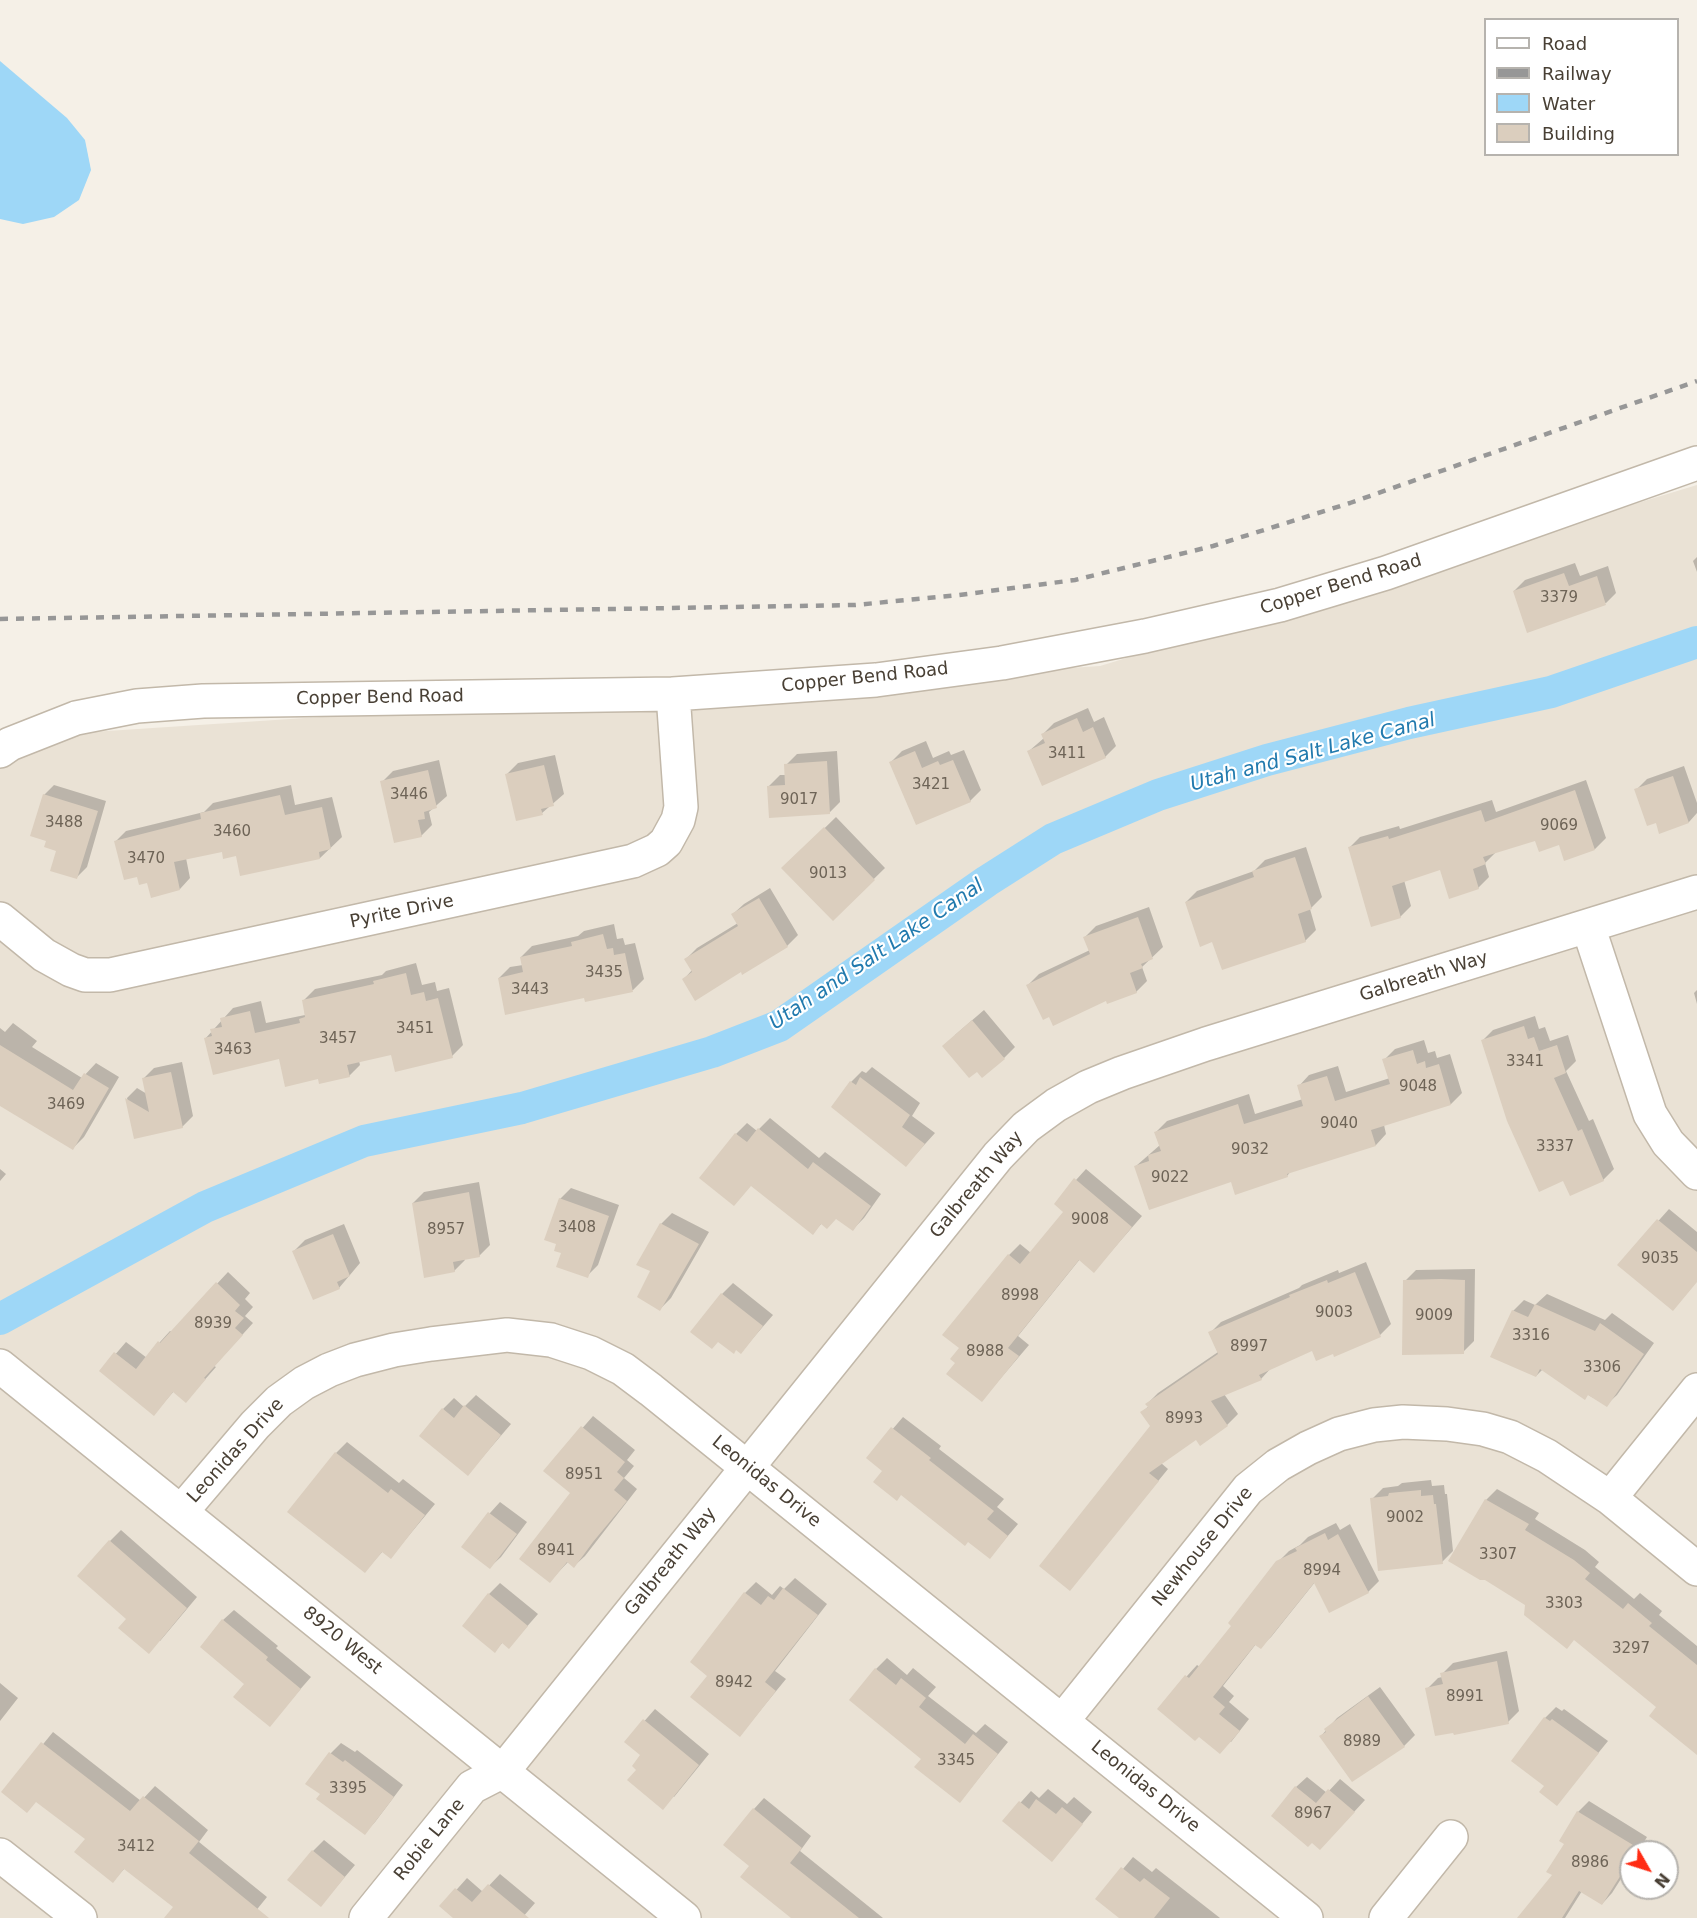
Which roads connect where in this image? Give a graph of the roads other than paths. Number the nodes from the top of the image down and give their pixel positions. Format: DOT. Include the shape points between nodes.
graph roads {
  1 [pos="1697,463"];
  2 [pos="673,694"];
  3 [pos="5,748"];
  4 [pos="1697,892"];
  5 [pos="0,919"];
  6 [pos="1588,926"];
  7 [pos="1697,1173"];
  8 [pos="0,1366"];
  9 [pos="1697,1390"];
  10 [pos="747,1467"];
  11 [pos="1610,1498"];
  12 [pos="182,1512"];
  13 [pos="1697,1569"];
  14 [pos="1063,1720"];
  15 [pos="503,1771"];
  16 [pos="1451,1837"];
  17 [pos="1,1858"];
  18 [pos="80,1918"];
  19 [pos="366,1918"];
  20 [pos="684,1918"];
  21 [pos="1306,1918"];
  22 [pos="1386,1918"];
  1 -- 2 [label="street, Copper Bend Road" via="1386,573 1280,605 1145,636 1002,663 876,680"];
  2 -- 3 [label="street, Copper Bend Road" via="203,701 137,706 76,718"];
  2 -- 5 [label="street, Pyrite Drive" via="681,807 678,820 666,842 633,861 98,976 85,975 58,963"];
  4 -- 6 [label="street, Galbreath Way"];
  6 -- 7 [label="street" via="1650,1114 1668,1143"];
  6 -- 10 [label="street, Galbreath Way" via="1206,1044 1114,1076 1056,1105 1026,1127 998,1156"];
  8 -- 12 [label="street, 8920 West"];
  9 -- 11 [label="street"];
  10 -- 12 [label="street, Leonidas Drive" via="623,1369 551,1340 507,1335 394,1350 346,1364 304,1383 255,1425"];
  10 -- 14 [label="street, Leonidas Drive"];
  10 -- 15 [label="street, Galbreath Way"];
  11 -- 13 [label="street, Newhouse Drive"];
  11 -- 14 [label="street, Newhouse Drive" via="1546,1456 1510,1437 1483,1429 1404,1422 1339,1434 1278,1465 1248,1489"];
  12 -- 15 [label="street, 8920 West"];
  14 -- 21 [label="street, Leonidas Drive"];
  15 -- 19 [label="street, Robie Lane" via="472,1787"];
  15 -- 20 [label="street, 8920 West"];
  16 -- 22 [label="street"];
  17 -- 18 [label="street"];
}
